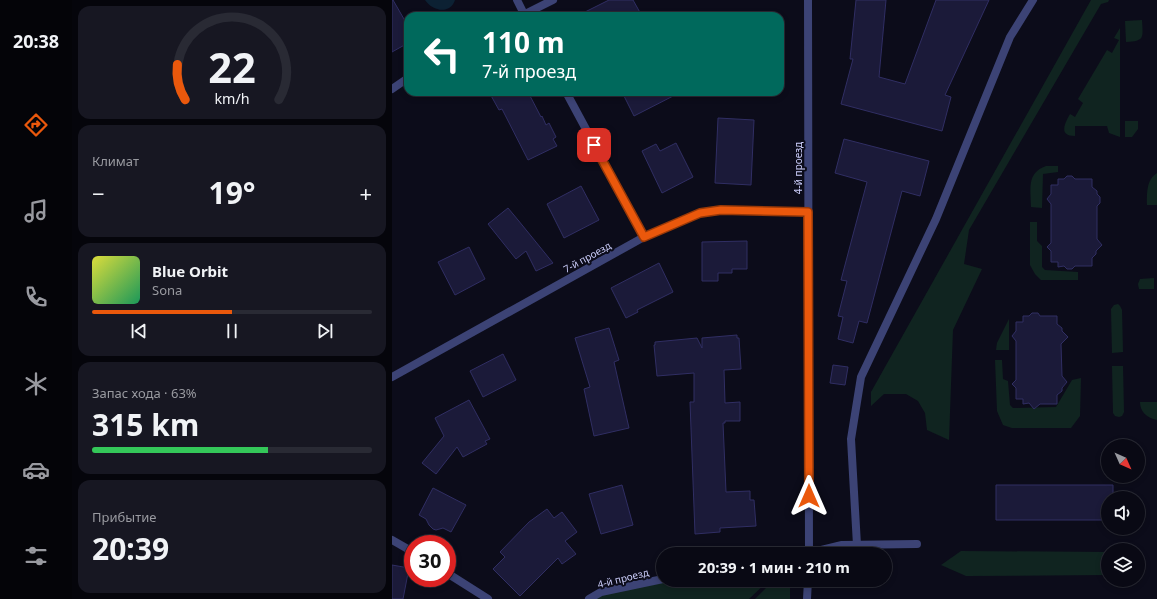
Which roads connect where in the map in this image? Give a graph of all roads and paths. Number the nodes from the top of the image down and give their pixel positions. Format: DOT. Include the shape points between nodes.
graph roads {
  1 [pos="517,0"];
  2 [pos="553,0"];
  3 [pos="808,0"];
  4 [pos="1033,0"];
  5 [pos="523,12"];
  6 [pos="530,12"];
  7 [pos="404,81"];
  8 [pos="392,89"];
  9 [pos="568,96"];
  10 [pos="808,212"];
  11 [pos="644,237"];
  12 [pos="392,377"];
  13 [pos="392,540"];
  14 [pos="916,544"];
  15 [pos="857,545"];
  16 [pos="404,547"];
  17 [pos="809,547"];
  18 [pos="834,547"];
  19 [pos="456,579"];
  20 [pos="656,580"];
  21 [pos="808,587"];
  22 [pos="488,599"];
  23 [pos="589,599"];
  24 [pos="807,599"];
  1 -- 5 [label="street"];
  2 -- 6 [label="street"];
  3 -- 10 [label="street, 4-й проезд"];
  4 -- 15 [label="street" via="1010,37 936,219 861,377 851,439"];
  7 -- 8 [label="street"];
  9 -- 11 [label="street"];
  10 -- 11 [label="street, 7-й проезд" via="721,210 700,213"];
  10 -- 17 [label="street, 4-й проезд"];
  11 -- 12 [label="street, 7-й проезд"];
  13 -- 16 [label="street"];
  14 -- 15 [label="street"];
  15 -- 18 [label="street"];
  19 -- 22 [label="street"];
  20 -- 23 [label="street, 4-й проезд" via="602,592"];
  21 -- 24 [label="street"];
}
